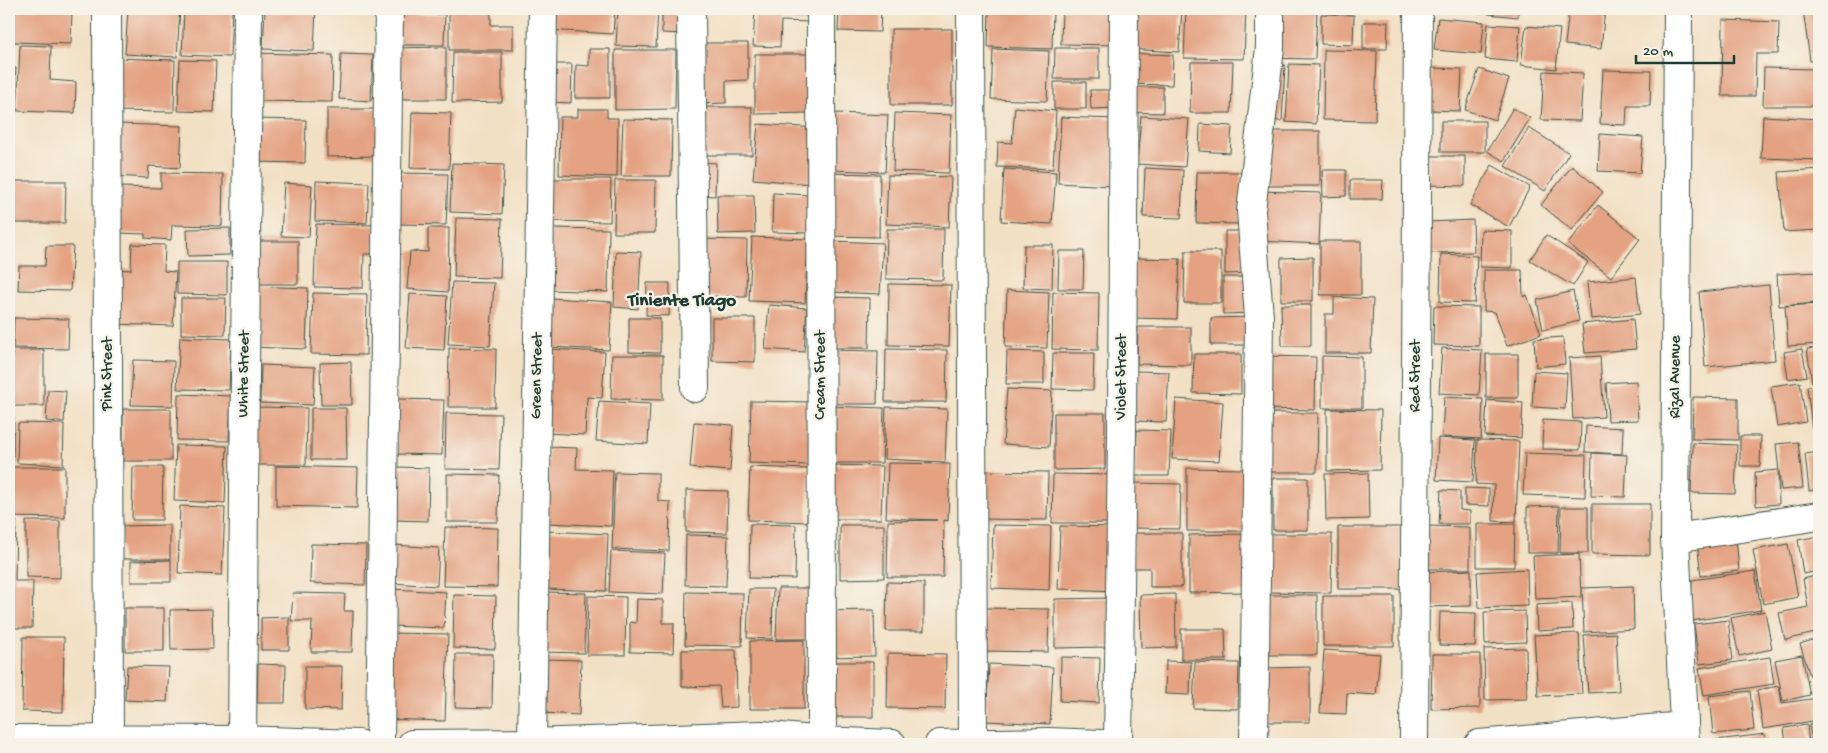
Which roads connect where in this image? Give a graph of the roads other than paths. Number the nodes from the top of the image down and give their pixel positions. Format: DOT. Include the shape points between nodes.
graph roads {
  1 [pos="107,9"];
  2 [pos="248,9"];
  3 [pos="389,9"];
  4 [pos="543,9"];
  5 [pos="691,9"];
  6 [pos="821,9"];
  7 [pos="971,9"];
  8 [pos="1124,9"];
  9 [pos="1270,9"];
  10 [pos="1418,9"];
  11 [pos="1678,9"];
  12 [pos="695,388"];
  13 [pos="1819,516"];
  14 [pos="1675,538"];
  15 [pos="1685,735"];
  16 [pos="9,738"];
  17 [pos="761,739"];
  18 [pos="109,740"];
  19 [pos="242,740"];
  20 [pos="822,741"];
  21 [pos="614,742"];
  22 [pos="480,743"];
  23 [pos="532,743"];
  24 [pos="973,743"];
  25 [pos="1048,743"];
  26 [pos="358,744"];
  27 [pos="380,744"];
  28 [pos="412,744"];
  29 [pos="892,744"];
  30 [pos="939,744"];
  31 [pos="1102,744"];
  32 [pos="1118,744"];
  33 [pos="1254,744"];
  34 [pos="1414,744"];
  35 [pos="1479,744"];
  1 -- 18 [label="street, Pink Street"];
  2 -- 19 [label="street, White Street"];
  3 -- 27 [label="street"];
  4 -- 23 [label="street, Green Street"];
  5 -- 12 [label="street"];
  6 -- 20 [label="street, Cream Street"];
  7 -- 24 [label="street"];
  8 -- 32 [label="street, Violet Street"];
  9 -- 33 [label="street" via="1270,48 1252,211 1259,317"];
  10 -- 34 [label="street, Red Street"];
  11 -- 14 [label="street, Rizal Avenue"];
  13 -- 14 [label="street"];
  14 -- 15 [label="street, Rizal Avenue"];
  15 -- 35 [label="street"];
  16 -- 18 [label="street"];
  17 -- 20 [label="street"];
  17 -- 21 [label="street"];
  18 -- 19 [label="street"];
  19 -- 26 [label="street"];
  20 -- 29 [label="street"];
  21 -- 23 [label="street"];
  22 -- 23 [label="street"];
  22 -- 28 [label="street"];
  24 -- 25 [label="street"];
  24 -- 30 [label="street"];
  25 -- 31 [label="street"];
}
